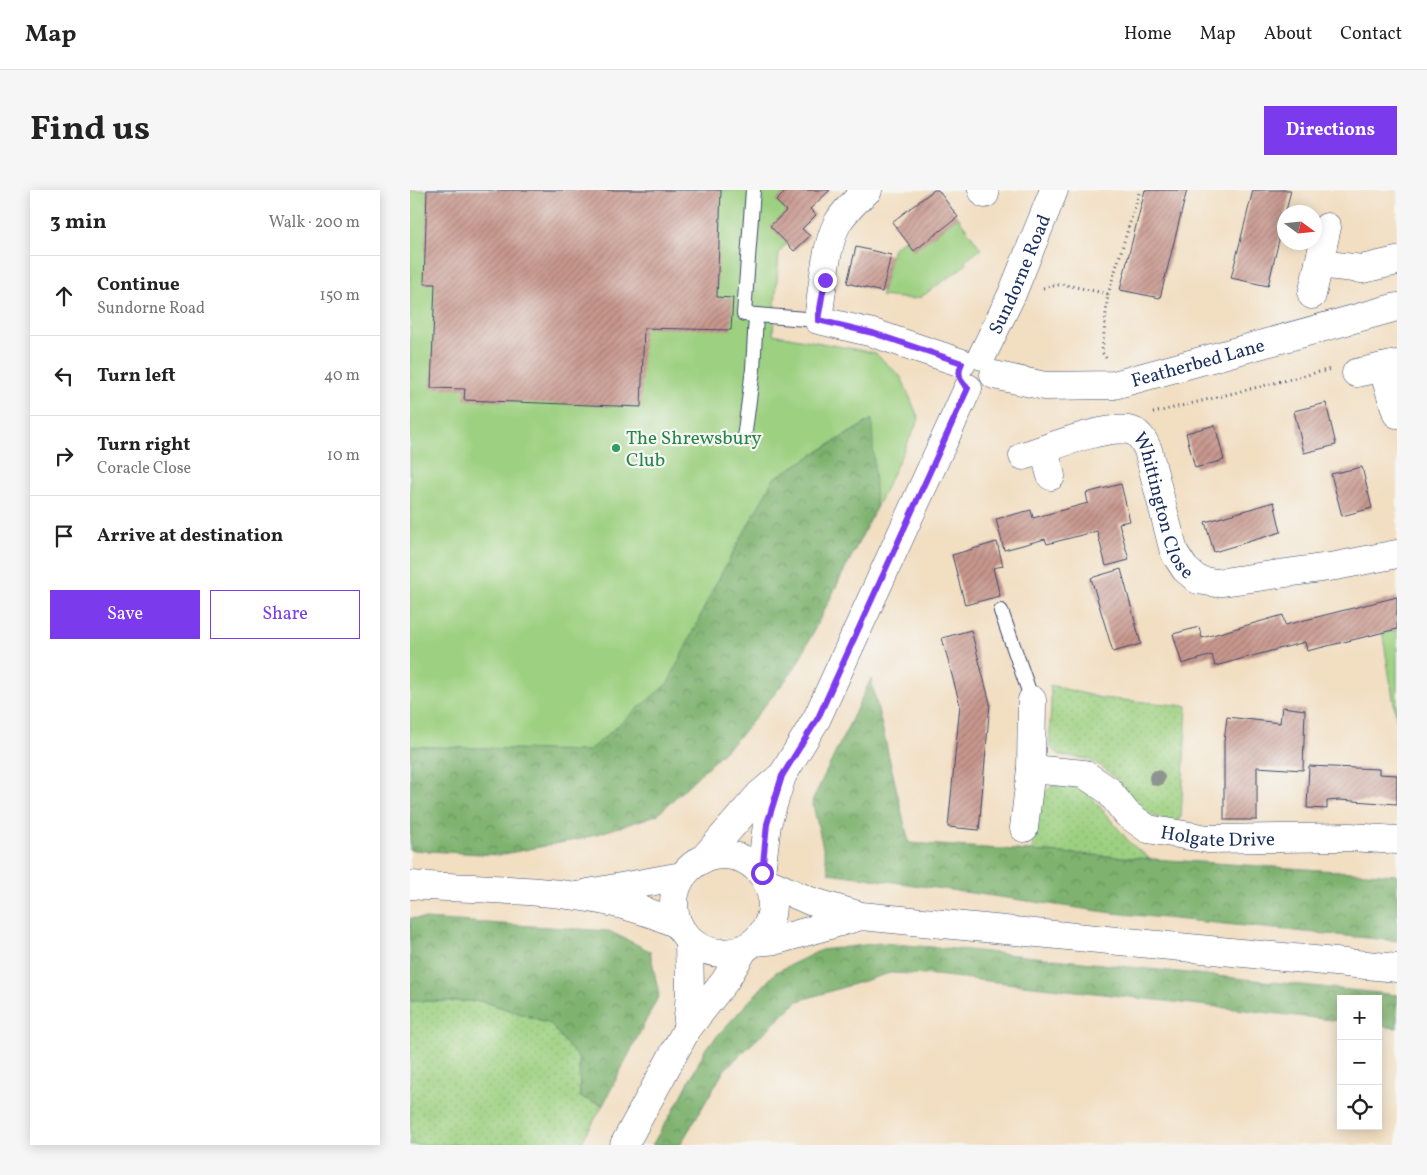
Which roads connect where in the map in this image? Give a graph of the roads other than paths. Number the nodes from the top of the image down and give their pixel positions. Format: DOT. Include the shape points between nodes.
graph roads {
  1 [pos="753,190"];
  2 [pos="868,190"];
  3 [pos="1054,190"];
  4 [pos="1327,227"];
  5 [pos="1397,261"];
  6 [pos="1319,264"];
  7 [pos="1312,295"];
  8 [pos="1397,307"];
  9 [pos="756,316"];
  10 [pos="818,320"];
  11 [pos="1390,366"];
  12 [pos="976,370"];
  13 [pos="1356,374"];
  14 [pos="1397,414"];
  15 [pos="745,431"];
  16 [pos="1051,476"];
  17 [pos="1397,554"];
  18 [pos="1001,611"];
  19 [pos="1032,700"];
  20 [pos="1031,769"];
  21 [pos="782,776"];
  22 [pos="1024,828"];
  23 [pos="1397,840"];
  24 [pos="704,858"];
  25 [pos="682,876"];
  26 [pos="764,878"];
  27 [pos="410,885"];
  28 [pos="576,895"];
  29 [pos="861,916"];
  30 [pos="683,932"];
  31 [pos="750,945"];
  32 [pos="1397,968"];
  33 [pos="687,1029"];
  34 [pos="624,1145"];
  1 -- 9 [label="lane" via="744,314"];
  2 -- 10 [label="main road" via="854,202 834,231"];
  3 -- 12 [label="main road, Sundorne Road" via="1012,294"];
  4 -- 6 [label="main road"];
  5 -- 6 [label="main road" via="1362,269"];
  6 -- 7 [label="main road"];
  8 -- 12 [label="main road, Featherbed Lane" via="1114,385 1045,386"];
  9 -- 10 [label="lane"];
  9 -- 15 [label="lane"];
  10 -- 12 [label="main road, Featherbed Lane" via="873,333"];
  11 -- 13 [label="main road"];
  11 -- 14 [label="main road"];
  12 -- 21 [label="main road, Sundorne Road" via="818,718"];
  16 -- 17 [label="main road, Whittington Close" via="1034,453 1113,430 1129,430 1143,438 1174,552 1185,569 1198,580 1216,583"];
  18 -- 19 [label="lane"];
  19 -- 20 [label="main road"];
  20 -- 22 [label="main road"];
  20 -- 23 [label="main road, Holgate Drive" via="1084,774 1108,790 1127,814 1148,830 1208,839 1350,837"];
  21 -- 24 [label="main road, Sundorne Road" via="759,795"];
  21 -- 26 [label="main road, Sundorne Road" via="767,824"];
  24 -- 25 [label="main road"];
  24 -- 26 [label="main road" via="729,855 747,861"];
  25 -- 28 [label="main road"];
  25 -- 30 [label="main road" via="674,900"];
  26 -- 29 [label="main road" via="810,901"];
  26 -- 31 [label="main road" via="771,894 771,914 764,932"];
  27 -- 28 [label="main road"];
  28 -- 30 [label="main road" via="655,914"];
  29 -- 31 [label="main road"];
  29 -- 32 [label="main road"];
  30 -- 31 [label="main road" via="709,952 733,952"];
  30 -- 33 [label="main road" via="690,993"];
  31 -- 33 [label="main road"];
  33 -- 34 [label="main road"];
}
